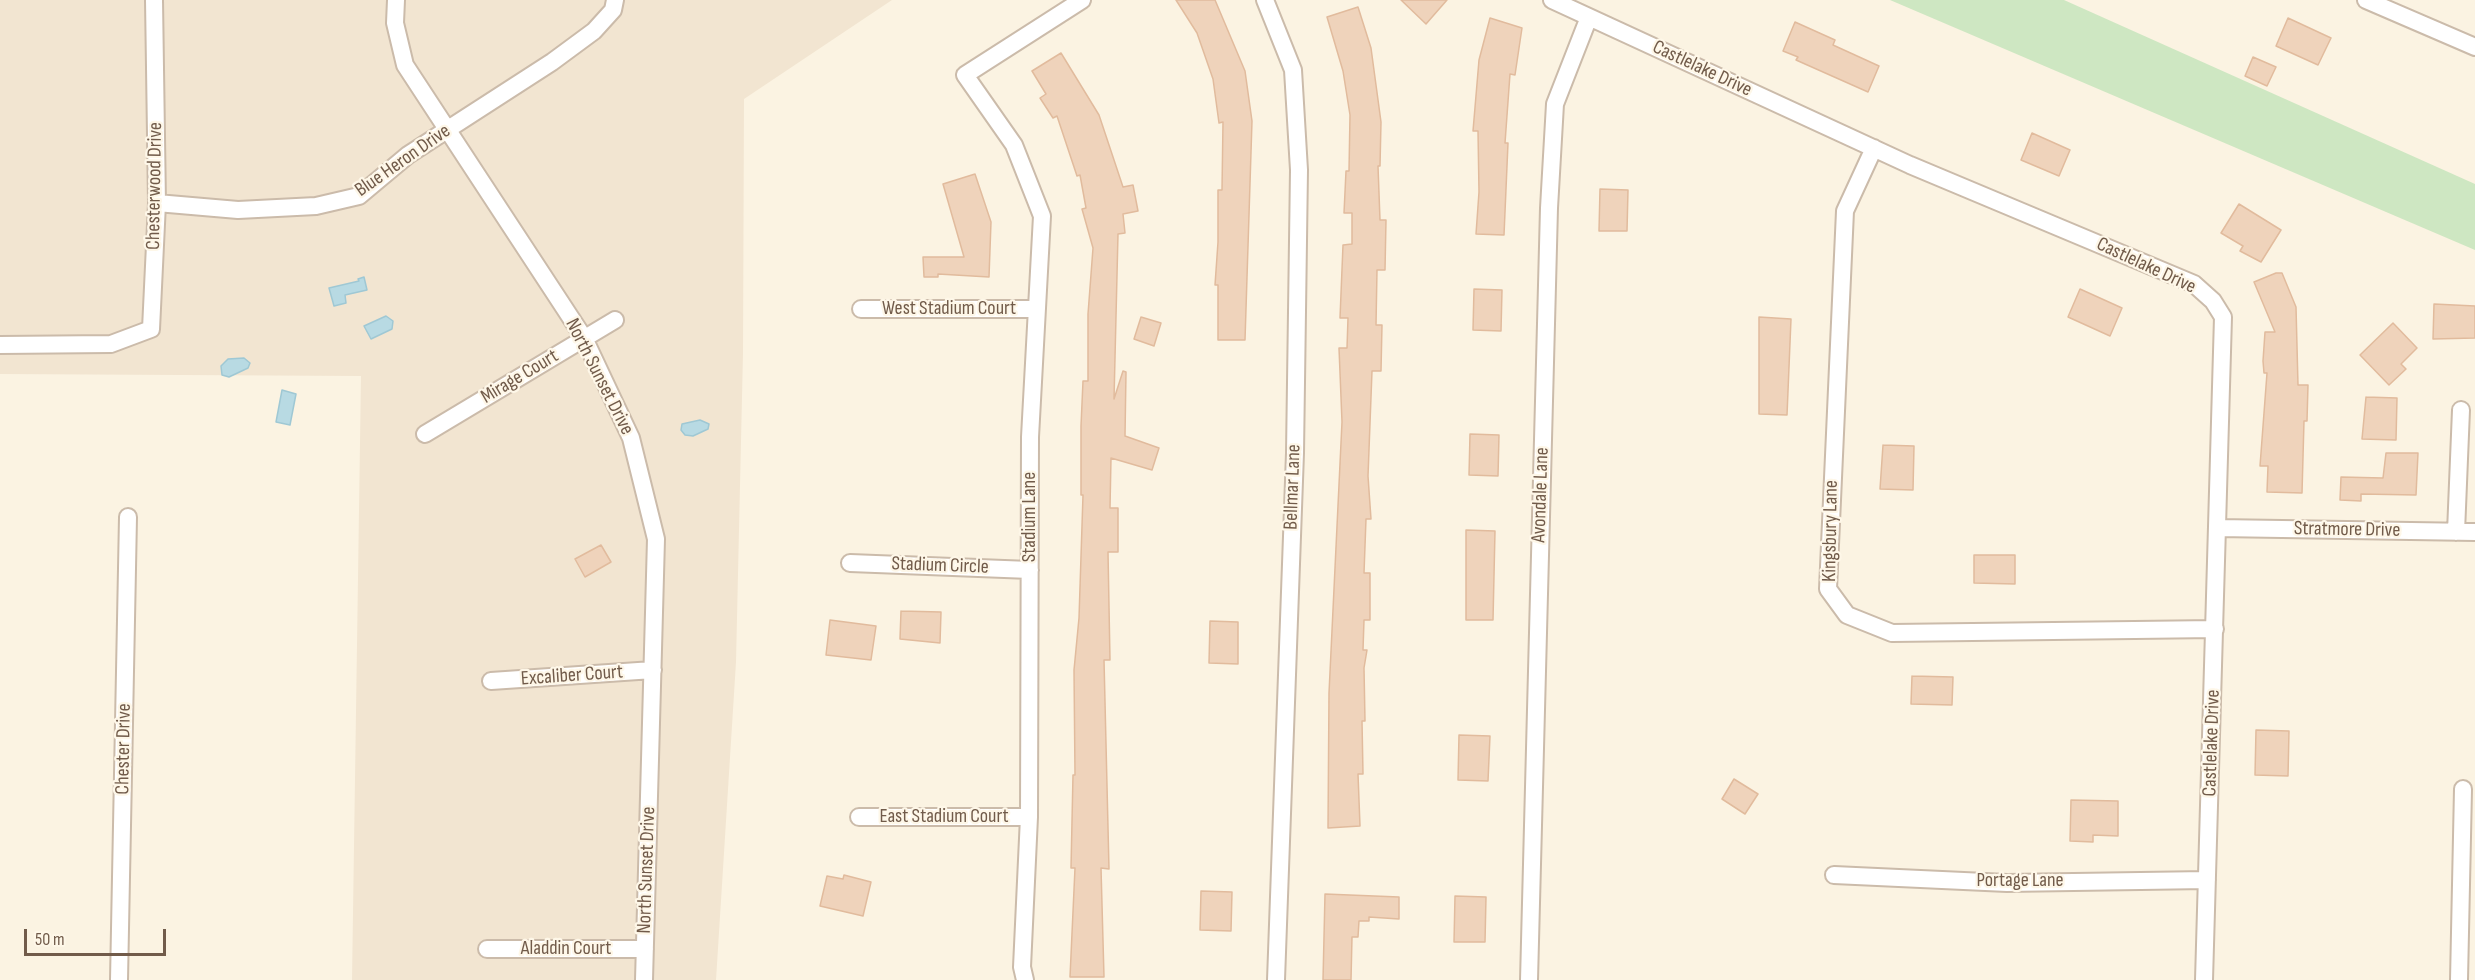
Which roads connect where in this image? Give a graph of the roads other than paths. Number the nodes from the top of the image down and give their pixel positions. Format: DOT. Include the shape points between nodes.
graph roads {
  1 [pos="154,0"];
  2 [pos="396,0"];
  3 [pos="1082,0"];
  4 [pos="1265,0"];
  5 [pos="1552,0"];
  6 [pos="2367,0"];
  7 [pos="614,5"];
  8 [pos="1589,17"];
  9 [pos="2475,47"];
  10 [pos="447,130"];
  11 [pos="1874,148"];
  12 [pos="157,203"];
  13 [pos="861,309"];
  14 [pos="1037,309"];
  15 [pos="615,320"];
  16 [pos="584,338"];
  17 [pos="0,345"];
  18 [pos="2461,410"];
  19 [pos="425,434"];
  20 [pos="128,517"];
  21 [pos="2218,528"];
  22 [pos="2456,532"];
  23 [pos="2475,532"];
  24 [pos="850,563"];
  25 [pos="1030,570"];
  26 [pos="2215,629"];
  27 [pos="653,670"];
  28 [pos="491,681"];
  29 [pos="2463,789"];
  30 [pos="859,817"];
  31 [pos="1029,817"];
  32 [pos="1834,875"];
  33 [pos="2207,880"];
  34 [pos="487,948"];
  35 [pos="645,948"];
  36 [pos="119,980"];
  37 [pos="644,980"];
  38 [pos="1025,980"];
  39 [pos="1276,980"];
  40 [pos="1529,980"];
  41 [pos="2204,980"];
  42 [pos="2459,980"];
  1 -- 12 [label="street, Chesterwood Drive"];
  2 -- 10 [label="street, North Sunset Drive" via="395,23 405,65"];
  3 -- 14 [label="street, Stadium Lane" via="965,75 1014,145 1042,216"];
  4 -- 39 [label="street, Bellmar Lane" via="1293,70 1299,170 1295,453"];
  5 -- 8 [label="street, Castlelake Drive"];
  6 -- 9 [label="street"];
  7 -- 10 [label="street, Blue Heron Drive" via="594,31"];
  8 -- 11 [label="street, Castlelake Drive"];
  8 -- 40 [label="street, Avondale Lane" via="1555,105"];
  10 -- 12 [label="street, Blue Heron Drive" via="408,155 358,196 316,206 238,210"];
  10 -- 16 [label="street, North Sunset Drive"];
  11 -- 21 [label="street, Castlelake Drive" via="2194,284 2213,301 2223,316"];
  11 -- 26 [label="street, Kingsbury Lane" via="1845,211 1828,589 1847,615 1892,633"];
  12 -- 17 [label="street, Chesterwood Drive" via="151,329 111,344"];
  13 -- 14 [label="street, West Stadium Court"];
  14 -- 25 [label="street, Stadium Lane" via="1030,437"];
  15 -- 16 [label="street, Mirage Court"];
  16 -- 19 [label="street, Mirage Court"];
  16 -- 27 [label="street, North Sunset Drive" via="631,438 656,539"];
  18 -- 22 [label="street"];
  20 -- 36 [label="street, Chester Drive"];
  21 -- 22 [label="street, Stratmore Drive"];
  21 -- 26 [label="street, Castlelake Drive"];
  22 -- 23 [label="street, Stratmore Drive"];
  24 -- 25 [label="street, Stadium Circle"];
  25 -- 31 [label="street, Stadium Lane"];
  26 -- 33 [label="street, Castlelake Drive"];
  27 -- 28 [label="street, Excaliber Court"];
  27 -- 35 [label="street, North Sunset Drive"];
  29 -- 42 [label="street"];
  30 -- 31 [label="street, East Stadium Court"];
  31 -- 38 [label="street, Stadium Lane"];
  32 -- 33 [label="street, Portage Lane" via="2007,883"];
  33 -- 41 [label="street, Castlelake Drive"];
  34 -- 35 [label="street, Aladdin Court"];
  35 -- 37 [label="street, North Sunset Drive"];
}
